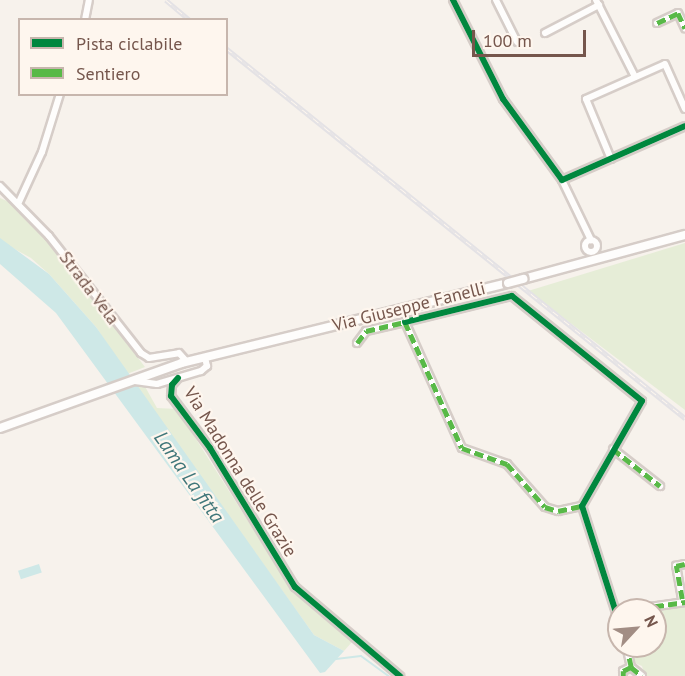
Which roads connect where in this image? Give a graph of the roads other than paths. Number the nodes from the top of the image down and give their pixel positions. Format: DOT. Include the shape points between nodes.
graph roads {
  1 [pos="89,0"];
  2 [pos="453,0"];
  3 [pos="496,0"];
  4 [pos="597,3"];
  5 [pos="85,18"];
  6 [pos="657,23"];
  7 [pos="685,28"];
  8 [pos="544,33"];
  9 [pos="517,42"];
  10 [pos="635,77"];
  11 [pos="59,96"];
  12 [pos="685,109"];
  13 [pos="685,126"];
  14 [pos="611,159"];
  15 [pos="562,180"];
  16 [pos="0,186"];
  17 [pos="19,202"];
  18 [pos="685,235"];
  19 [pos="591,240"];
  20 [pos="405,322"];
  21 [pos="357,343"];
  22 [pos="205,358"];
  23 [pos="187,362"];
  24 [pos="178,378"];
  25 [pos="132,379"];
  26 [pos="0,428"];
  27 [pos="613,449"];
  28 [pos="660,486"];
  29 [pos="582,506"];
  30 [pos="685,564"];
  31 [pos="613,598"];
  32 [pos="683,601"];
  33 [pos="667,604"];
  34 [pos="629,658"];
  35 [pos="631,667"];
  36 [pos="400,676"];
  37 [pos="623,676"];
  38 [pos="642,676"];
  1 -- 5 [label="street"];
  2 -- 15 [label="street" via="503,99"];
  3 -- 9 [label="street"];
  4 -- 8 [label="street"];
  4 -- 10 [label="street"];
  6 -- 7 [label="street" via="678,13"];
  10 -- 12 [label="street" via="665,64"];
  10 -- 14 [label="street" via="586,99"];
  11 -- 17 [label="street" via="42,152"];
  13 -- 14 [label="street"];
  14 -- 15 [label="street"];
  15 -- 19 [label="street"];
  16 -- 17 [label="street, Strada Vela"];
  17 -- 23 [label="street, Strada Vela" via="136,350 149,358 179,353"];
  18 -- 22 [label="main road, Via Giuseppe Fanelli, bridge"];
  20 -- 21 [label="street" via="366,331"];
  20 -- 27 [label="street" via="512,296 642,401"];
  20 -- 29 [label="street" via="462,448 507,464 544,507 558,511"];
  22 -- 23 [label="main road, Via Giuseppe Fanelli"];
  22 -- 24 [label="street, Via Madonna delle Grazie" via="206,369"];
  23 -- 25 [label="main road, Via Giuseppe Fanelli"];
  24 -- 25 [label="street" via="156,384"];
  24 -- 36 [label="street, Via Madonna delle Grazie" via="172,385 171,396 210,448 295,588"];
  25 -- 26 [label="main road, Via Giuseppe Fanelli"];
  27 -- 28 [label="street"];
  27 -- 29 [label="street"];
  29 -- 31 [label="street"];
  30 -- 32 [label="street" via="676,566"];
  32 -- 33 [label="street"];
  34 -- 35 [label="street"];
  35 -- 37 [label="street" via="623,671"];
  35 -- 38 [label="street"];
}
